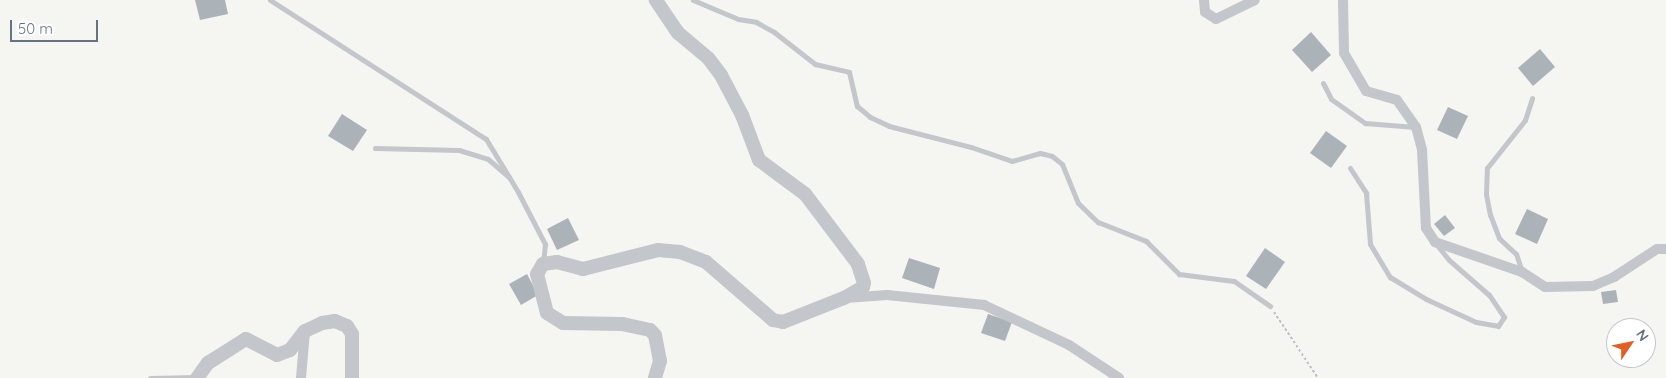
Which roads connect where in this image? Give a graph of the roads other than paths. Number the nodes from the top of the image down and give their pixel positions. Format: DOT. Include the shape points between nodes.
graph roads {
  1 [pos="270,0"];
  2 [pos="693,0"];
  3 [pos="1204,0"];
  4 [pos="1255,0"];
  5 [pos="1343,0"];
  6 [pos="659,1"];
  7 [pos="1323,83"];
  8 [pos="1532,98"];
  9 [pos="1416,127"];
  10 [pos="375,148"];
  11 [pos="1350,168"];
  12 [pos="509,177"];
  13 [pos="1435,242"];
  14 [pos="1666,249"];
  15 [pos="543,264"];
  16 [pos="1522,272"];
  17 [pos="844,298"];
  18 [pos="1270,306"];
  19 [pos="305,331"];
  20 [pos="198,377"];
  21 [pos="150,378"];
  22 [pos="301,378"];
  23 [pos="352,378"];
  24 [pos="655,378"];
  25 [pos="1119,378"];
  1 -- 12 [label="lane" via="486,139"];
  2 -- 18 [label="lane" via="729,16 756,22 815,64 849,72 858,106 870,117 889,126 971,146 1012,161 1040,153 1052,156 1062,164 1078,203 1098,222 1146,241 1179,274 1234,281"];
  3 -- 4 [label="street" via="1205,12 1216,19"];
  5 -- 9 [label="street" via="1344,53 1366,91 1397,100"];
  6 -- 17 [label="street" via="678,33 708,58 721,74 742,115 759,160 805,194 858,264 863,287"];
  7 -- 9 [label="lane" via="1331,99 1365,123"];
  8 -- 16 [label="lane" via="1525,120 1487,168 1486,194 1490,215 1499,238 1516,254"];
  9 -- 13 [label="street" via="1422,150 1426,228"];
  10 -- 12 [label="lane" via="459,150 488,159"];
  11 -- 13 [label="lane" via="1366,193 1370,244 1390,277 1426,299 1476,322 1498,326 1504,317 1489,295 1449,260"];
  12 -- 15 [label="lane" via="545,244"];
  13 -- 16 [label="street" via="1511,271"];
  14 -- 16 [label="street" via="1657,249 1614,277 1592,286 1545,287"];
  15 -- 17 [label="street" via="557,262 583,269 658,250 680,252 706,262 773,320 783,322"];
  15 -- 24 [label="street" via="537,274 547,313 564,322 622,324 650,330 655,335 660,362"];
  17 -- 25 [label="street" via="887,295 984,305 1069,345"];
  19 -- 20 [label="street" via="290,350 277,355 246,339 208,363"];
  19 -- 22 [label="street"];
  19 -- 23 [label="street" via="335,321 347,326 352,334"];
  20 -- 21 [label="lane"];
}
